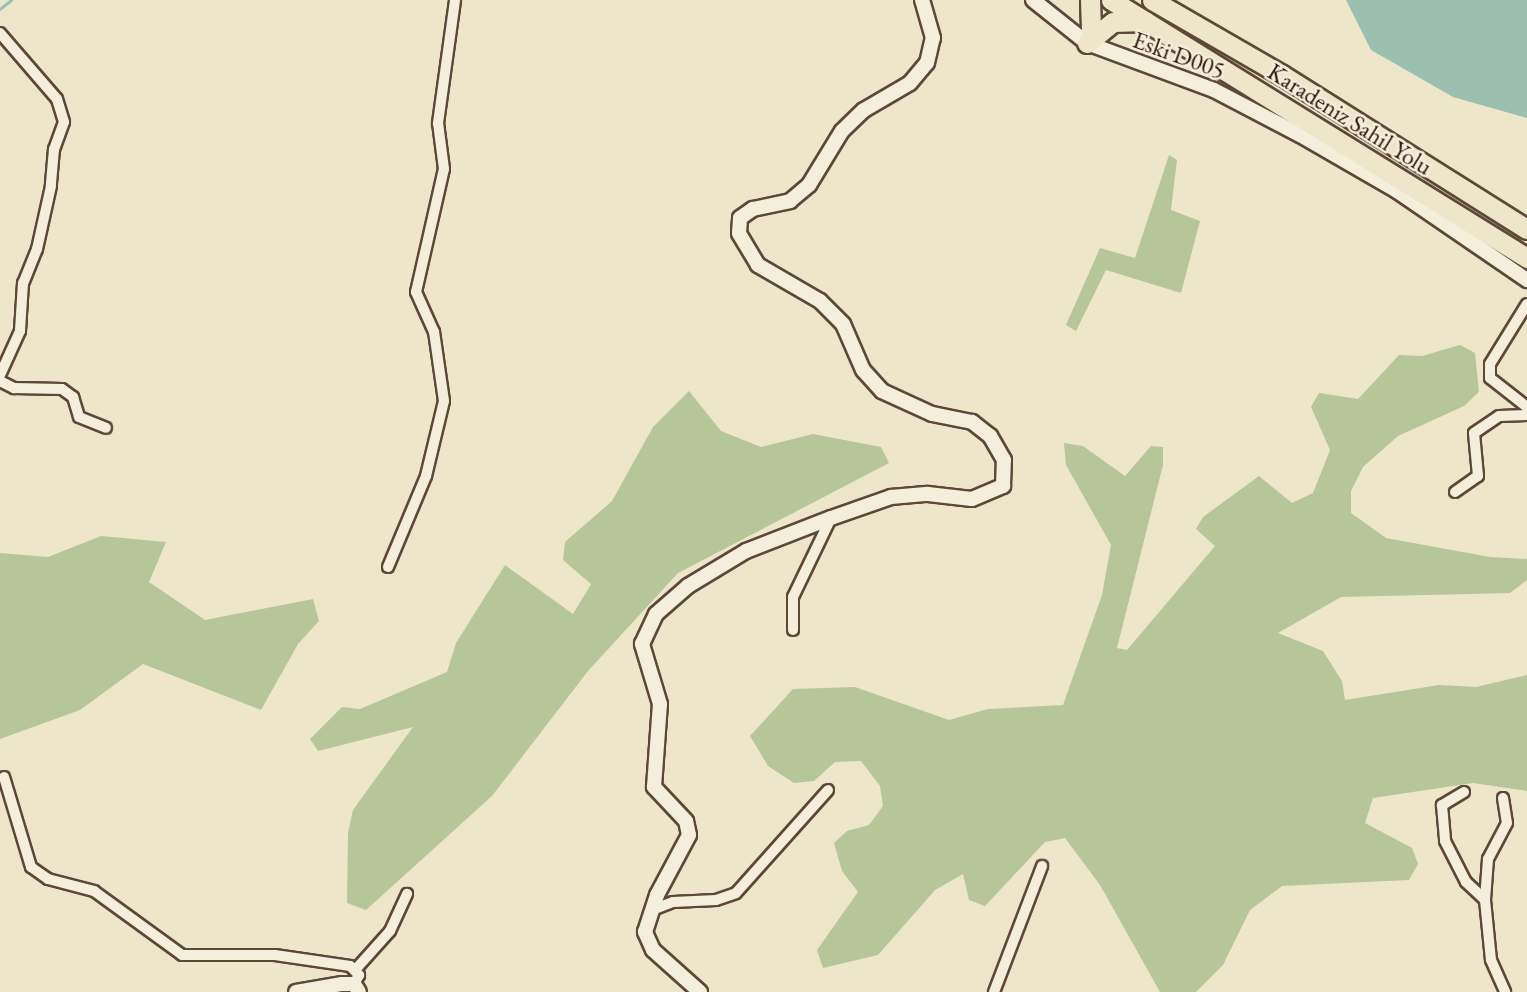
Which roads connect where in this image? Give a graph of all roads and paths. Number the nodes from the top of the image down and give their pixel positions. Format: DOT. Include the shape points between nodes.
graph roads {
  1 [pos="455,0"];
  2 [pos="922,0"];
  3 [pos="1034,0"];
  4 [pos="1090,0"];
  5 [pos="1111,0"];
  6 [pos="1152,0"];
  7 [pos="1146,21"];
  8 [pos="0,33"];
  9 [pos="1089,41"];
  10 [pos="1527,229"];
  11 [pos="1527,258"];
  12 [pos="1527,280"];
  13 [pos="1527,304"];
  14 [pos="0,378"];
  15 [pos="1527,407"];
  16 [pos="1527,415"];
  17 [pos="106,428"];
  18 [pos="1455,492"];
  19 [pos="831,518"];
  20 [pos="387,567"];
  21 [pos="793,630"];
  22 [pos="4,777"];
  23 [pos="828,790"];
  24 [pos="1464,793"];
  25 [pos="1503,798"];
  26 [pos="1042,866"];
  27 [pos="407,894"];
  28 [pos="1485,900"];
  29 [pos="652,911"];
  30 [pos="356,982"];
  31 [pos="296,992"];
  32 [pos="700,992"];
  33 [pos="994,992"];
  34 [pos="1505,992"];
  1 -- 20 [label="street" via="438,123 444,169 416,292 434,332 443,412 426,476"];
  2 -- 19 [label="street" via="933,38 927,62 910,83 864,110 842,131 809,185 790,201 752,209 740,218 739,233 758,265 820,302 843,324 863,370 882,391 932,414 972,422 990,436 1004,460 1003,486 972,499 928,494 891,497"];
  3 -- 9 [label="street, Eski D005"];
  4 -- 9 [label="highway"];
  5 -- 7 [label="highway, Karadeniz Sahil Yolu"];
  6 -- 10 [label="highway, Karadeniz Sahil Yolu" via="1282,75"];
  7 -- 9 [label="highway" via="1113,22"];
  7 -- 11 [label="highway, Karadeniz Sahil Yolu"];
  8 -- 14 [label="street" via="57,99 64,122 54,149 37,249 23,283 20,331"];
  9 -- 12 [label="street, Eski D005" via="1214,90 1300,135 1397,191"];
  13 -- 15 [label="street" via="1490,364 1490,377"];
  14 -- 17 [label="street" via="14,388 62,389 73,397 79,417"];
  16 -- 18 [label="street" via="1499,416 1474,433 1478,476"];
  19 -- 21 [label="street" via="793,597"];
  19 -- 29 [label="street" via="746,551 688,586 656,614 642,644 660,704 654,787 687,821 689,835"];
  22 -- 30 [label="street" via="31,867 48,879 94,891 182,954 275,954"];
  23 -- 29 [label="street" via="736,893 716,900 673,902"];
  24 -- 28 [label="street" via="1442,805 1445,841 1466,882"];
  25 -- 28 [label="street" via="1507,823 1488,859"];
  26 -- 33 [label="street"];
  27 -- 30 [label="street" via="390,931"];
  28 -- 34 [label="street" via="1490,960"];
  29 -- 32 [label="street" via="645,932 653,950"];
  30 -- 31 [label="street"];
}
